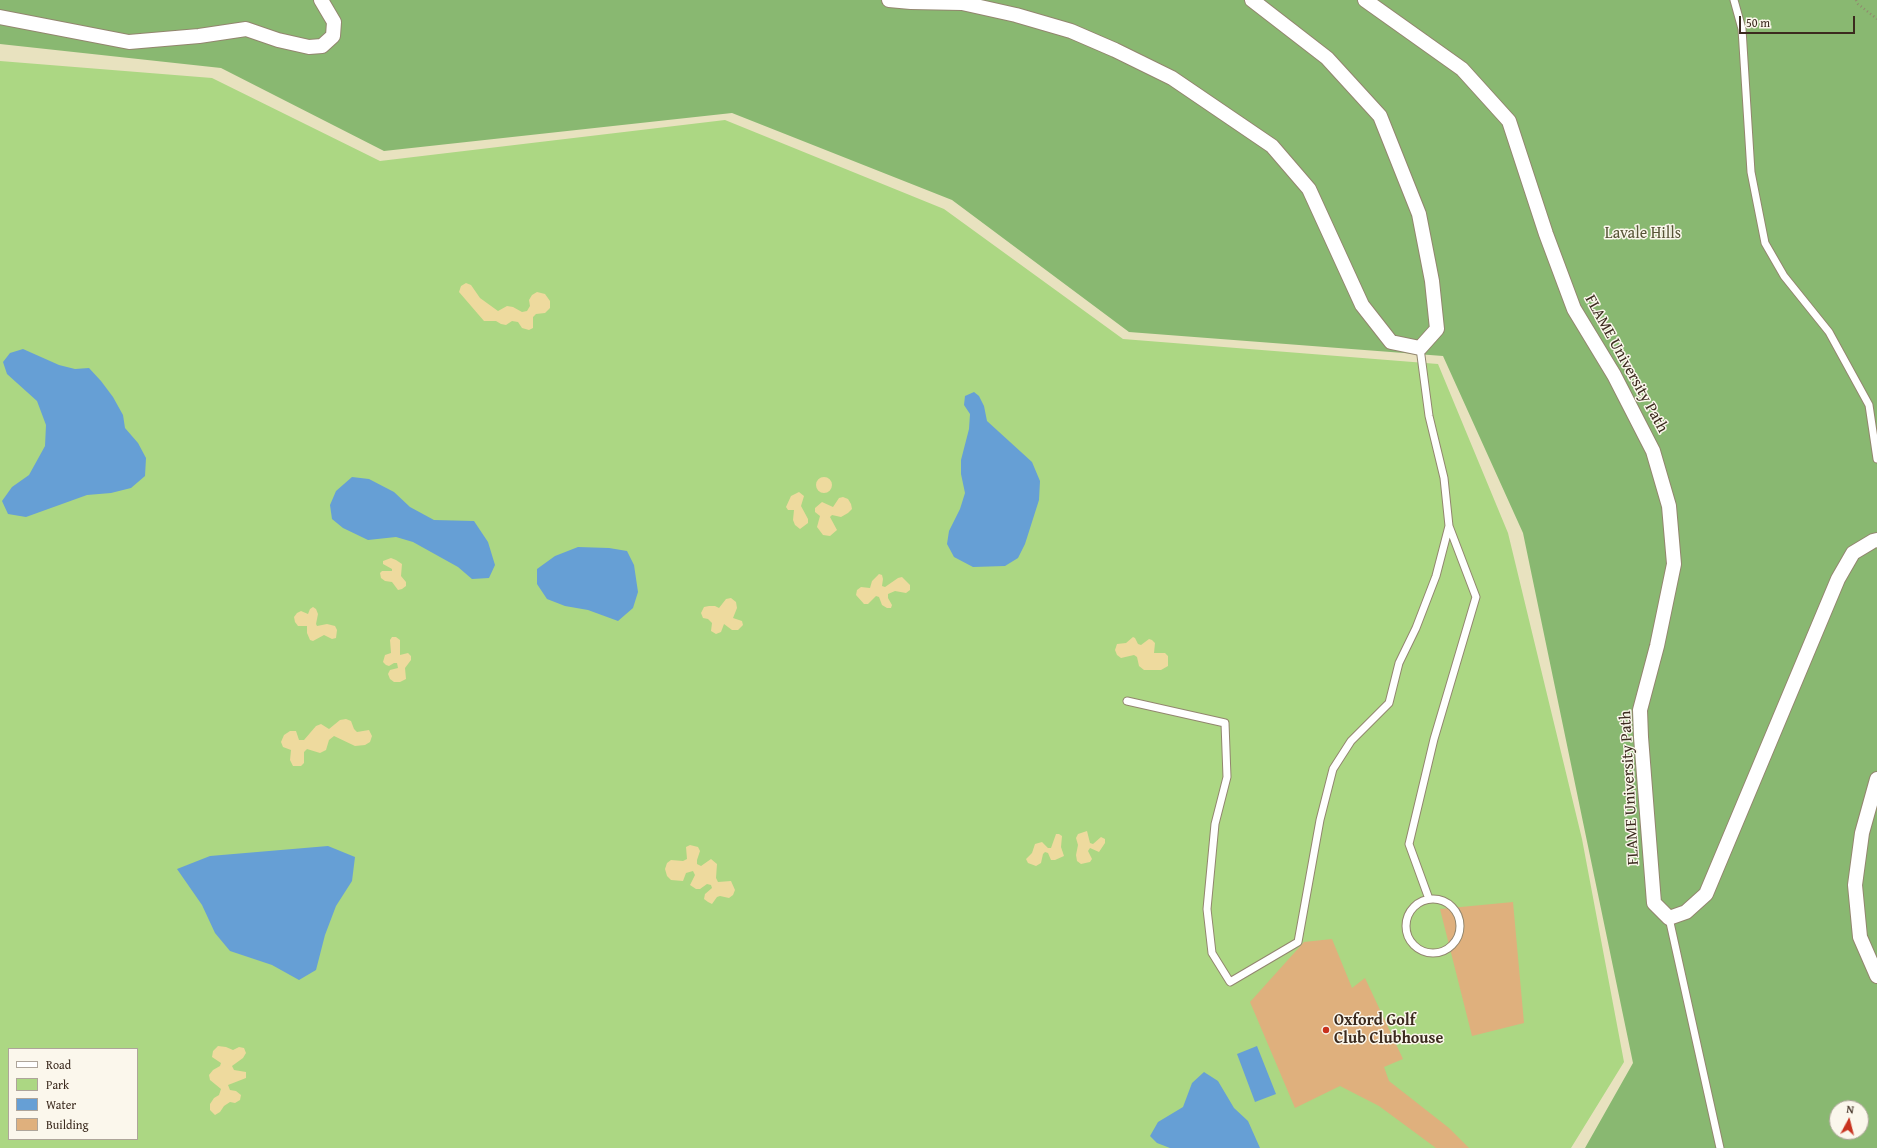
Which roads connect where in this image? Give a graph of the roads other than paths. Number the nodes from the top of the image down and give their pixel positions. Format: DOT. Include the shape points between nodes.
graph roads {
  1 [pos="321,0"];
  2 [pos="889,0"];
  3 [pos="1252,0"];
  4 [pos="1365,0"];
  5 [pos="1734,0"];
  6 [pos="0,17"];
  7 [pos="1420,348"];
  8 [pos="1877,459"];
  9 [pos="1449,526"];
  10 [pos="1877,540"];
  11 [pos="1127,701"];
  12 [pos="1877,780"];
  13 [pos="1429,900"];
  14 [pos="1669,918"];
  15 [pos="1877,976"];
  16 [pos="1720,1148"];
  1 -- 6 [label="street" via="334,22 333,36 322,46 309,47 246,29 129,42"];
  2 -- 7 [label="street" via="962,2 1016,15 1071,31 1172,78 1272,146 1309,189 1362,305 1391,342"];
  3 -- 7 [label="street" via="1327,58 1380,116 1419,214 1432,281 1437,329"];
  4 -- 14 [label="street, FLAME University Path" via="1462,68 1509,121 1574,309 1614,375 1653,451 1670,506 1674,564 1657,646 1640,710 1654,903"];
  5 -- 8 [label="lane" via="1742,29 1751,172 1765,243 1784,276 1829,332 1869,405"];
  7 -- 9 [label="lane" via="1429,416 1444,478"];
  9 -- 11 [label="lane" via="1436,576 1399,663 1389,703 1351,742 1333,770 1320,820 1298,942 1230,982 1212,953 1207,909 1215,824 1227,777 1225,723"];
  9 -- 13 [label="lane" via="1476,597 1434,739 1409,844"];
  10 -- 14 [label="street" via="1853,553 1838,579 1706,894 1686,912"];
  12 -- 15 [label="street" via="1862,833 1855,885 1860,937"];
  13 -- 13 [label="lane" via="1412,909 1406,927 1414,945 1432,953 1449,947 1457,937 1460,924 1453,908 1438,900"];
  14 -- 16 [label="lane"];
}
